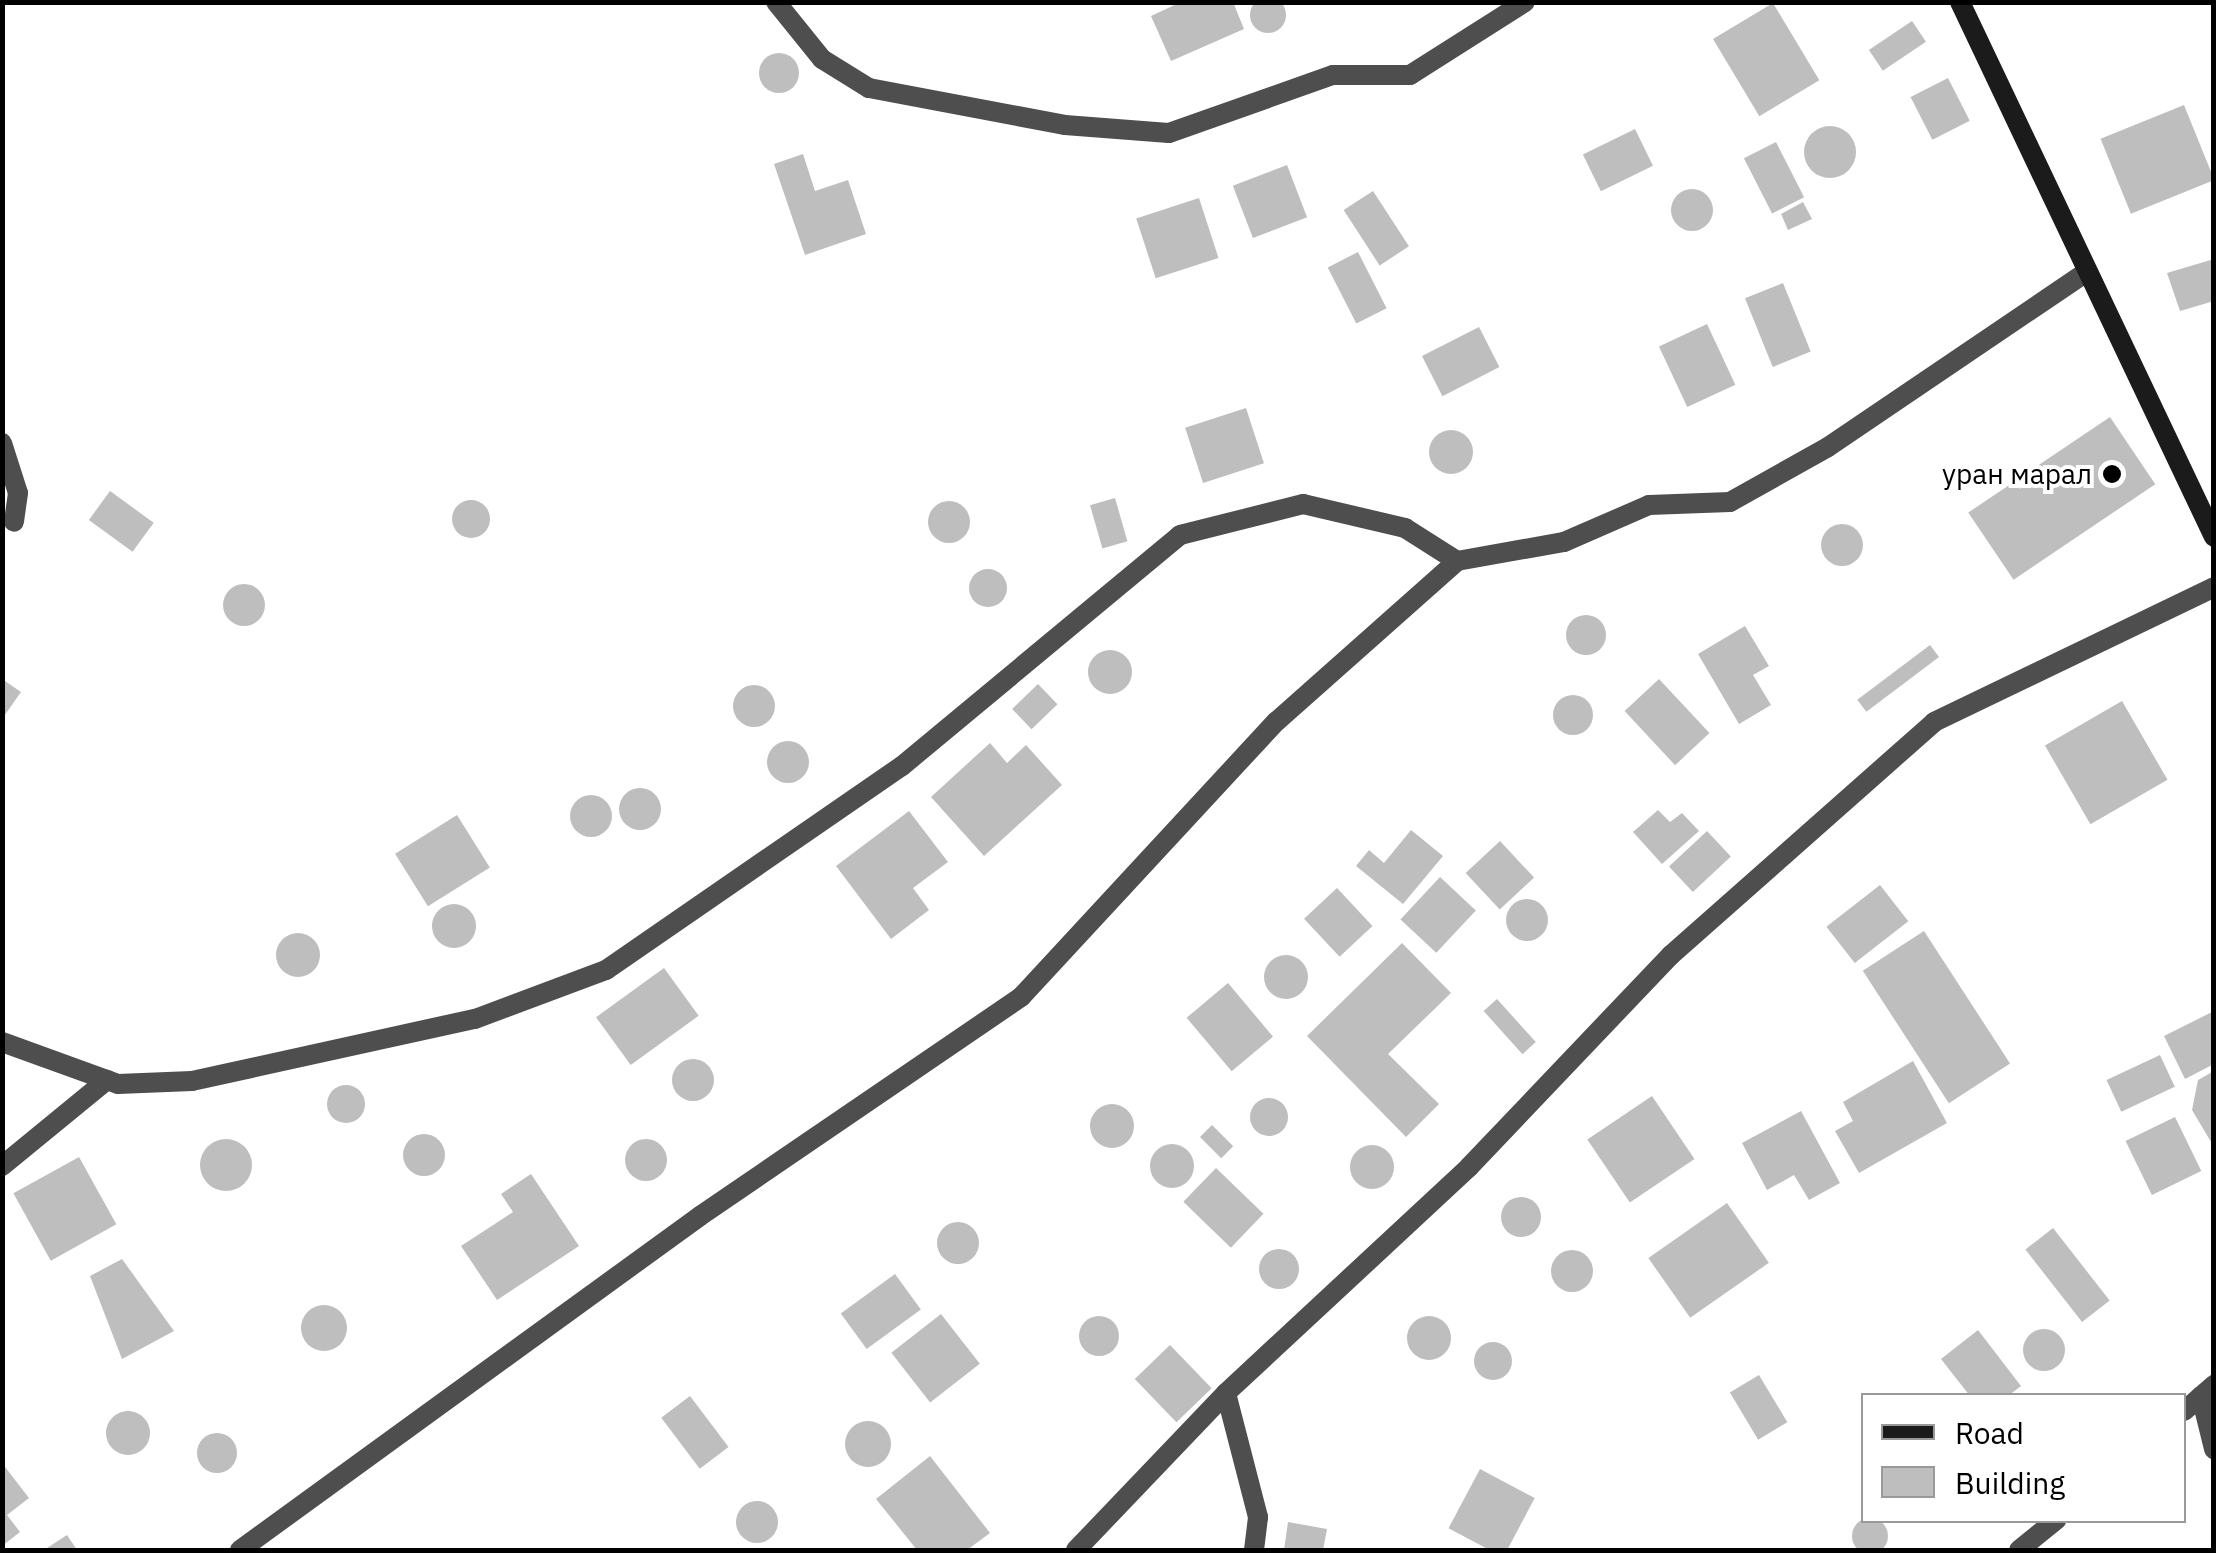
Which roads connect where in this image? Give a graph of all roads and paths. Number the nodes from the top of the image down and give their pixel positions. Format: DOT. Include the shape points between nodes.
graph roads {
  1 [pos="776,2"];
  2 [pos="1525,2"];
  3 [pos="1960,2"];
  4 [pos="2082,275"];
  5 [pos="2,443"];
  6 [pos="14,522"];
  7 [pos="2214,537"];
  8 [pos="1457,561"];
  9 [pos="2214,587"];
  10 [pos="2,1042"];
  11 [pos="107,1080"];
  12 [pos="2,1166"];
  13 [pos="2207,1390"];
  14 [pos="1226,1393"];
  15 [pos="2186,1409"];
  16 [pos="2214,1448"];
  17 [pos="2052,1523"];
  18 [pos="240,1550"];
  19 [pos="1076,1550"];
  20 [pos="1254,1550"];
  21 [pos="2019,1550"];
  1 -- 2 [label="street" via="822,59 869,88 1066,124 1169,133 1333,75 1410,75"];
  3 -- 4 [label="main road"];
  4 -- 7 [label="main road"];
  4 -- 8 [label="street" via="1828,447 1730,502 1649,505 1564,542"];
  5 -- 6 [label="street" via="18,493"];
  8 -- 11 [label="street" via="1406,528 1304,504 1180,534 902,766 606,970 474,1020 192,1081"];
  8 -- 18 [label="street" via="1277,721 1020,997 684,1227"];
  9 -- 14 [label="street" via="1934,722 1671,955 1469,1167"];
  10 -- 11 [label="street"];
  11 -- 12 [label="street"];
  13 -- 15 [label="street"];
  13 -- 16 [label="street"];
  14 -- 19 [label="street"];
  14 -- 20 [label="street" via="1258,1516"];
  17 -- 21 [label="street"];
}
